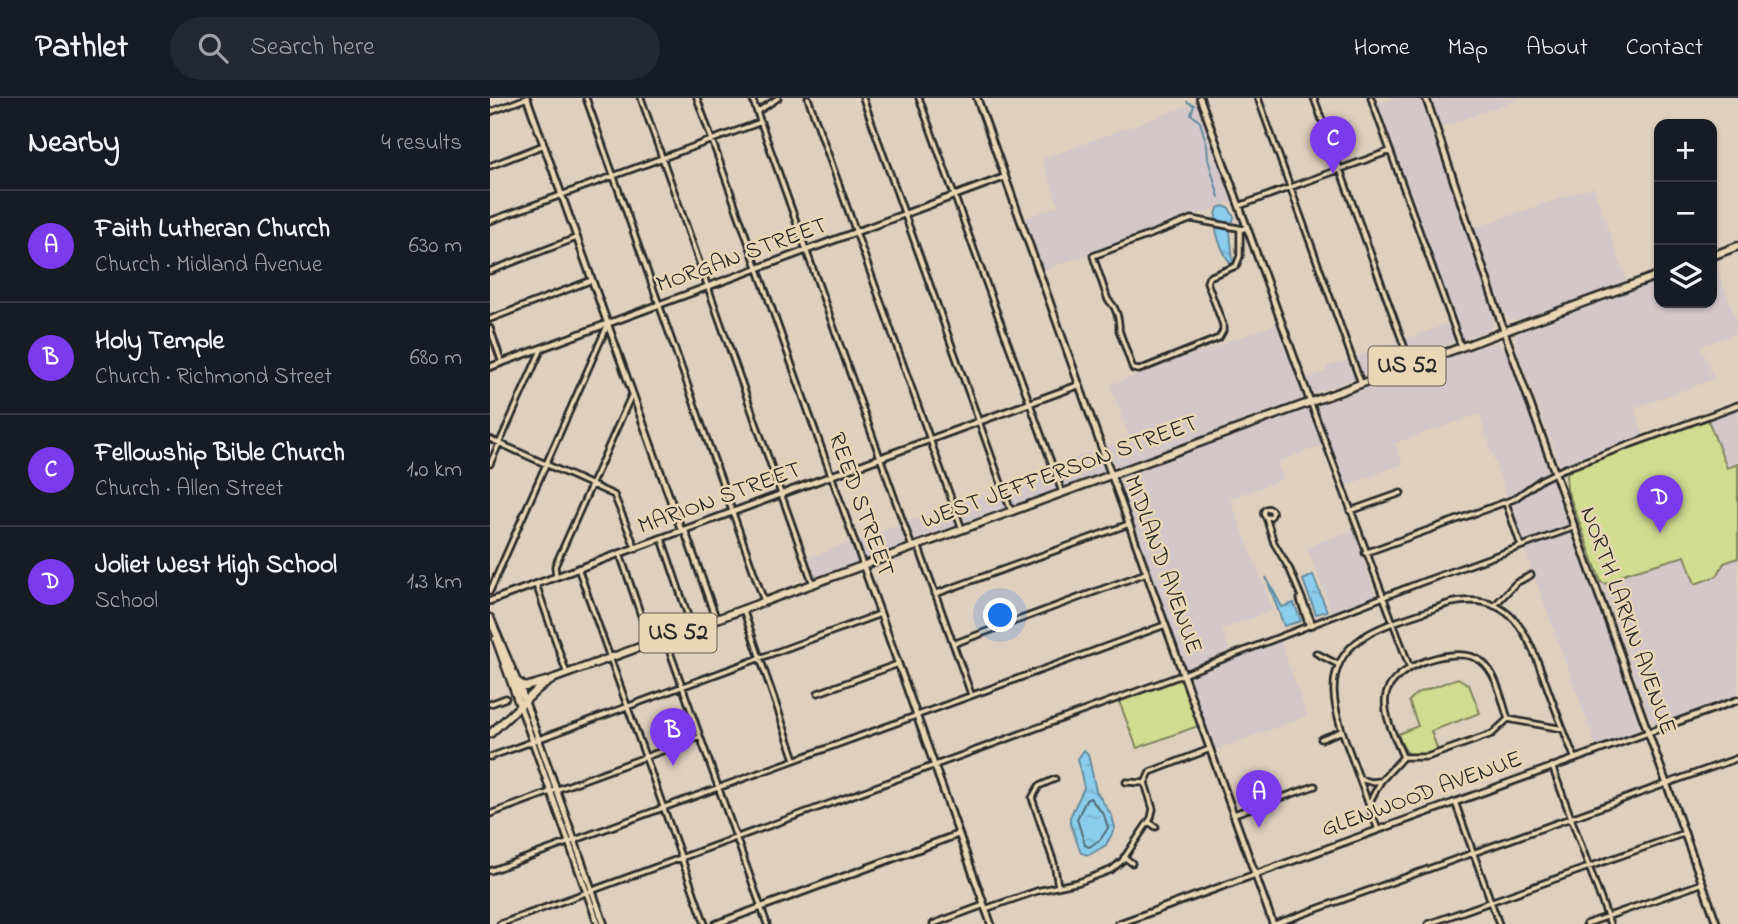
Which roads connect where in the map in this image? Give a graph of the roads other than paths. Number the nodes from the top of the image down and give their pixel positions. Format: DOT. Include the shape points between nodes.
graph roads {
  1 [pos="527,98"];
  2 [pos="586,98"];
  3 [pos="641,98"];
  4 [pos="697,98"];
  5 [pos="752,98"];
  6 [pos="778,98"];
  7 [pos="808,98"];
  8 [pos="863,98"];
  9 [pos="919,98"];
  10 [pos="977,98"];
  11 [pos="1200,98"];
  12 [pos="1258,98"];
  13 [pos="1314,98"];
  14 [pos="1371,98"];
  15 [pos="1426,98"];
  16 [pos="490,112"];
  17 [pos="757,113"];
  18 [pos="761,122"];
  19 [pos="712,139"];
  20 [pos="544,145"];
  21 [pos="1390,151"];
  22 [pos="662,157"];
  23 [pos="490,166"];
  24 [pos="1340,169"];
  25 [pos="613,174"];
  26 [pos="1005,177"];
  27 [pos="1290,187"];
  28 [pos="562,194"];
  29 [pos="955,196"];
  30 [pos="1239,206"];
  31 [pos="905,214"];
  32 [pos="490,221"];
  33 [pos="1247,228"];
  34 [pos="1240,229"];
  35 [pos="856,232"];
  36 [pos="577,238"];
  37 [pos="1738,246"];
  38 [pos="806,250"];
  39 [pos="1717,254"];
  40 [pos="757,268"];
  41 [pos="490,271"];
  42 [pos="1654,277"];
  43 [pos="592,280"];
  44 [pos="708,286"];
  45 [pos="659,305"];
  46 [pos="490,319"];
  47 [pos="608,324"];
  48 [pos="490,328"];
  49 [pos="1504,331"];
  50 [pos="1461,346"];
  51 [pos="542,348"];
  52 [pos="502,363"];
  53 [pos="1411,365"];
  54 [pos="490,367"];
  55 [pos="1361,383"];
  56 [pos="1079,386"];
  57 [pos="632,394"];
  58 [pos="1310,401"];
  59 [pos="1030,403"];
  60 [pos="1738,405"];
  61 [pos="980,421"];
  62 [pos="490,439"];
  63 [pos="930,440"];
  64 [pos="499,443"];
  65 [pos="880,458"];
  66 [pos="545,463"];
  67 [pos="490,464"];
  68 [pos="1555,473"];
  69 [pos="1111,474"];
  70 [pos="832,477"];
  71 [pos="591,484"];
  72 [pos="1062,492"];
  73 [pos="1401,492"];
  74 [pos="783,495"];
  75 [pos="1506,503"];
  76 [pos="1350,510"];
  77 [pos="1012,511"];
  78 [pos="733,513"];
  79 [pos="1266,517"];
  80 [pos="1129,524"];
  81 [pos="1575,526"];
  82 [pos="962,529"];
  83 [pos="684,531"];
  84 [pos="662,539"];
  85 [pos="915,546"];
  86 [pos="1521,546"];
  87 [pos="636,549"];
  88 [pos="1366,553"];
  89 [pos="620,554"];
  90 [pos="863,565"];
  91 [pos="578,568"];
  92 [pos="1146,573"];
  93 [pos="1531,575"];
  94 [pos="556,576"];
  95 [pos="813,583"];
  96 [pos="536,584"];
  97 [pos="490,591"];
  98 [pos="935,594"];
  99 [pos="1384,597"];
  100 [pos="490,601"];
  101 [pos="764,601"];
  102 [pos="1494,606"];
  103 [pos="743,609"];
  104 [pos="880,614"];
  105 [pos="490,618"];
  106 [pos="716,619"];
  107 [pos="1394,624"];
  108 [pos="1165,625"];
  109 [pos="1311,626"];
  110 [pos="692,628"];
  111 [pos="495,631"];
  112 [pos="665,638"];
  113 [pos="650,643"];
  114 [pos="953,644"];
  115 [pos="1316,653"];
  116 [pos="760,657"];
  117 [pos="610,658"];
  118 [pos="898,664"];
  119 [pos="1339,665"];
  120 [pos="1409,668"];
  121 [pos="566,674"];
  122 [pos="1184,675"];
  123 [pos="555,678"];
  124 [pos="517,682"];
  125 [pos="682,686"];
  126 [pos="818,692"];
  127 [pos="971,694"];
  128 [pos="506,698"];
  129 [pos="1738,700"];
  130 [pos="490,704"];
  131 [pos="522,704"];
  132 [pos="628,706"];
  133 [pos="916,714"];
  134 [pos="1508,719"];
  135 [pos="1563,729"];
  136 [pos="1342,731"];
  137 [pos="1649,732"];
  138 [pos="490,734"];
  139 [pos="701,737"];
  140 [pos="1321,739"];
  141 [pos="536,740"];
  142 [pos="1210,749"];
  143 [pos="490,757"];
  144 [pos="646,757"];
  145 [pos="1402,757"];
  146 [pos="1738,758"];
  147 [pos="795,759"];
  148 [pos="1575,759"];
  149 [pos="934,766"];
  150 [pos="1552,766"];
  151 [pos="1055,779"];
  152 [pos="1360,779"];
  153 [pos="1381,781"];
  154 [pos="1126,782"];
  155 [pos="1145,783"];
  156 [pos="1667,784"];
  157 [pos="1315,786"];
  158 [pos="718,787"];
  159 [pos="553,791"];
  160 [pos="1455,802"];
  161 [pos="1368,803"];
  162 [pos="664,808"];
  163 [pos="490,814"];
  164 [pos="1234,814"];
  165 [pos="1571,817"];
  166 [pos="1149,822"];
  167 [pos="1156,827"];
  168 [pos="1378,830"];
  169 [pos="1685,833"];
  170 [pos="958,834"];
  171 [pos="736,839"];
  172 [pos="571,842"];
  173 [pos="1474,852"];
  174 [pos="1124,857"];
  175 [pos="682,859"];
  176 [pos="1132,863"];
  177 [pos="1588,867"];
  178 [pos="490,871"];
  179 [pos="1255,874"];
  180 [pos="1703,883"];
  181 [pos="1058,886"];
  182 [pos="590,892"];
  183 [pos="1491,901"];
  184 [pos="985,907"];
  185 [pos="761,908"];
  186 [pos="1607,916"];
  187 [pos="500,924"];
  188 [pos="598,924"];
  189 [pos="604,924"];
  190 [pos="705,924"];
  191 [pos="716,924"];
  192 [pos="767,924"];
  193 [pos="933,924"];
  194 [pos="991,924"];
  195 [pos="1118,924"];
  196 [pos="1274,924"];
  197 [pos="1428,924"];
  198 [pos="1499,924"];
  199 [pos="1586,924"];
  200 [pos="1610,924"];
  201 [pos="1717,924"];
  1 -- 16 [label="street"];
  1 -- 20 [label="street"];
  2 -- 25 [label="street"];
  3 -- 22 [label="street"];
  4 -- 19 [label="street, REED STREET"];
  5 -- 17 [label="street"];
  6 -- 17 [label="street"];
  7 -- 35 [label="street"];
  8 -- 31 [label="street"];
  9 -- 29 [label="street"];
  10 -- 26 [label="street, MIDLAND AVENUE"];
  11 -- 30 [label="street"];
  12 -- 27 [label="street"];
  13 -- 24 [label="street"];
  14 -- 21 [label="street"];
  15 -- 49 [label="street, NORTH LARKIN AVENUE"];
  17 -- 18 [label="street"];
  18 -- 19 [label="street"];
  18 -- 38 [label="street"];
  19 -- 22 [label="street"];
  19 -- 40 [label="street, REED STREET"];
  20 -- 23 [label="street"];
  20 -- 28 [label="street"];
  21 -- 24 [label="street"];
  21 -- 50 [label="street"];
  22 -- 25 [label="street"];
  22 -- 44 [label="street"];
  24 -- 27 [label="street"];
  24 -- 53 [label="street"];
  25 -- 28 [label="street"];
  25 -- 45 [label="street"];
  26 -- 29 [label="street, MORGAN STREET"];
  26 -- 56 [label="street, MIDLAND AVENUE"];
  27 -- 30 [label="street"];
  27 -- 55 [label="street"];
  28 -- 32 [label="street"];
  28 -- 36 [label="street"];
  29 -- 31 [label="street, MORGAN STREET"];
  29 -- 59 [label="street"];
  30 -- 33 [label="street"];
  31 -- 35 [label="street, MORGAN STREET"];
  31 -- 61 [label="street"];
  33 -- 34 [label="street"];
  33 -- 58 [label="street"];
  34 -- 34 [label="street" via="1192,219 1093,256 1133,369 1219,338 1223,325 1208,282 1209,277 1236,266"];
  35 -- 38 [label="street, MORGAN STREET"];
  35 -- 63 [label="street"];
  36 -- 41 [label="street"];
  36 -- 43 [label="street"];
  37 -- 39 [label="main road"];
  38 -- 40 [label="street, MORGAN STREET"];
  38 -- 65 [label="street"];
  40 -- 44 [label="street, MORGAN STREET"];
  40 -- 70 [label="street, REED STREET"];
  42 -- 49 [label="main road, WEST JEFFERSON STREET / US 52"];
  43 -- 46 [label="street"];
  43 -- 47 [label="street"];
  44 -- 45 [label="street, MORGAN STREET"];
  44 -- 74 [label="street"];
  45 -- 47 [label="street, MORGAN STREET"];
  45 -- 78 [label="street"];
  47 -- 51 [label="street, MORGAN STREET"];
  47 -- 57 [label="street"];
  47 -- 66 [label="street"];
  48 -- 52 [label="street"];
  49 -- 50 [label="main road, WEST JEFFERSON STREET / US 52"];
  49 -- 68 [label="street, NORTH LARKIN AVENUE"];
  50 -- 53 [label="main road, WEST JEFFERSON STREET / US 52"];
  51 -- 52 [label="street, MORGAN STREET"];
  51 -- 64 [label="street"];
  52 -- 54 [label="street, MORGAN STREET"];
  53 -- 55 [label="main road, WEST JEFFERSON STREET / US 52"];
  55 -- 58 [label="main road, WEST JEFFERSON STREET / US 52"];
  56 -- 59 [label="street, MARION STREET"];
  56 -- 69 [label="street, MIDLAND AVENUE"];
  57 -- 71 [label="street"];
  57 -- 83 [label="street"];
  58 -- 69 [label="main road, WEST JEFFERSON STREET / US 52"];
  58 -- 76 [label="street"];
  59 -- 61 [label="street, MARION STREET"];
  59 -- 72 [label="street"];
  60 -- 68 [label="street"];
  61 -- 63 [label="street, MARION STREET"];
  61 -- 77 [label="street"];
  62 -- 64 [label="street"];
  63 -- 65 [label="street, MARION STREET"];
  63 -- 82 [label="street"];
  64 -- 66 [label="street"];
  64 -- 67 [label="street"];
  65 -- 70 [label="street, MARION STREET"];
  65 -- 85 [label="street"];
  66 -- 71 [label="street"];
  66 -- 97 [label="street"];
  68 -- 75 [label="street"];
  68 -- 81 [label="street, NORTH LARKIN AVENUE"];
  69 -- 72 [label="main road, WEST JEFFERSON STREET / US 52"];
  69 -- 80 [label="street, MIDLAND AVENUE"];
  70 -- 74 [label="street, MARION STREET"];
  70 -- 90 [label="street, REED STREET"];
  71 -- 87 [label="street" via="617,499"];
  71 -- 94 [label="street" via="555,566"];
  72 -- 77 [label="main road, WEST JEFFERSON STREET / US 52"];
  73 -- 76 [label="street"];
  74 -- 78 [label="street, MARION STREET"];
  74 -- 95 [label="street"];
  75 -- 86 [label="street"];
  75 -- 88 [label="street"];
  76 -- 88 [label="street"];
  77 -- 82 [label="main road, WEST JEFFERSON STREET / US 52"];
  78 -- 83 [label="street, MARION STREET"];
  78 -- 101 [label="street"];
  79 -- 109 [label="street"];
  80 -- 92 [label="street, MIDLAND AVENUE"];
  80 -- 98 [label="street"];
  81 -- 86 [label="street"];
  81 -- 137 [label="street, NORTH LARKIN AVENUE"];
  82 -- 85 [label="main road, WEST JEFFERSON STREET / US 52"];
  83 -- 84 [label="street, MARION STREET"];
  83 -- 106 [label="street"];
  84 -- 87 [label="street, MARION STREET"];
  84 -- 110 [label="street"];
  85 -- 90 [label="main road, WEST JEFFERSON STREET / US 52"];
  85 -- 98 [label="street"];
  86 -- 99 [label="street"];
  87 -- 89 [label="street, MARION STREET"];
  88 -- 99 [label="street"];
  89 -- 91 [label="street, MARION STREET"];
  89 -- 113 [label="street"];
  90 -- 95 [label="main road, WEST JEFFERSON STREET / US 52"];
  90 -- 104 [label="street, REED STREET"];
  91 -- 94 [label="street, MARION STREET"];
  91 -- 117 [label="street"];
  92 -- 108 [label="street, MIDLAND AVENUE"];
  92 -- 114 [label="street"];
  93 -- 102 [label="street" via="1516,583"];
  94 -- 96 [label="street, MARION STREET"];
  95 -- 101 [label="main road, WEST JEFFERSON STREET / US 52"];
  96 -- 100 [label="street, MARION STREET"];
  96 -- 121 [label="street"];
  98 -- 114 [label="street"];
  99 -- 107 [label="street"];
  99 -- 109 [label="street"];
  101 -- 103 [label="main road, WEST JEFFERSON STREET / US 52"];
  102 -- 107 [label="street" via="1458,601"];
  102 -- 135 [label="street" via="1525,632"];
  103 -- 106 [label="main road, WEST JEFFERSON STREET / US 52"];
  103 -- 116 [label="street"];
  104 -- 116 [label="street"];
  104 -- 118 [label="street, REED STREET"];
  105 -- 111 [label="main road"];
  106 -- 110 [label="main road, WEST JEFFERSON STREET / US 52"];
  107 -- 119 [label="street" via="1356,642"];
  107 -- 120 [label="street"];
  108 -- 122 [label="street, MIDLAND AVENUE"];
  108 -- 127 [label="street"];
  109 -- 122 [label="street"];
  110 -- 112 [label="main road, WEST JEFFERSON STREET / US 52"];
  111 -- 124 [label="main road"];
  111 -- 131 [label="main road"];
  112 -- 113 [label="main road, WEST JEFFERSON STREET / US 52"];
  112 -- 125 [label="street"];
  113 -- 117 [label="main road, WEST JEFFERSON STREET / US 52"];
  114 -- 127 [label="street"];
  115 -- 119 [label="street"];
  116 -- 125 [label="street"];
  116 -- 147 [label="street"];
  117 -- 121 [label="main road, WEST JEFFERSON STREET / US 52"];
  117 -- 132 [label="street"];
  118 -- 126 [label="street"];
  118 -- 133 [label="street, REED STREET"];
  119 -- 136 [label="street" via="1333,694"];
  120 -- 134 [label="street" via="1455,653 1473,657 1488,667"];
  120 -- 145 [label="street" via="1390,684 1385,699"];
  121 -- 123 [label="main road, WEST JEFFERSON STREET / US 52"];
  122 -- 142 [label="street, MIDLAND AVENUE"];
  122 -- 149 [label="street"];
  123 -- 124 [label="main road, US 52" via="525,687"];
  123 -- 131 [label="main road, WEST JEFFERSON STREET / US 52"];
  124 -- 131 [label="main road"];
  125 -- 132 [label="street"];
  125 -- 139 [label="street"];
  127 -- 133 [label="street"];
  128 -- 130 [label="street"];
  129 -- 137 [label="street, GLENWOOD AVENUE"];
  131 -- 138 [label="main road, WEST JEFFERSON STREET"];
  131 -- 141 [label="street"];
  132 -- 141 [label="street"];
  132 -- 144 [label="street"];
  133 -- 147 [label="street"];
  133 -- 149 [label="street, REED STREET"];
  134 -- 135 [label="street"];
  134 -- 145 [label="street" via="1492,734 1453,748 1419,759"];
  135 -- 148 [label="street"];
  136 -- 140 [label="street"];
  136 -- 152 [label="street"];
  137 -- 148 [label="street, GLENWOOD AVENUE"];
  137 -- 156 [label="street, NORTH LARKIN AVENUE"];
  139 -- 144 [label="street"];
  139 -- 158 [label="street"];
  141 -- 143 [label="street"];
  141 -- 159 [label="street"];
  142 -- 155 [label="street" via="1154,769"];
  142 -- 164 [label="street, MIDLAND AVENUE"];
  144 -- 159 [label="street"];
  144 -- 162 [label="street"];
  145 -- 153 [label="street"];
  146 -- 156 [label="street"];
  147 -- 158 [label="street"];
  148 -- 150 [label="street, GLENWOOD AVENUE"];
  149 -- 170 [label="street, REED STREET"];
  149 -- 171 [label="street"];
  150 -- 160 [label="street, GLENWOOD AVENUE"];
  150 -- 165 [label="street"];
  151 -- 181 [label="street" via="1039,786 1032,798"];
  152 -- 153 [label="street"];
  152 -- 161 [label="street"];
  153 -- 161 [label="street"];
  154 -- 155 [label="street"];
  155 -- 166 [label="street" via="1153,809"];
  156 -- 165 [label="street"];
  156 -- 169 [label="street, NORTH LARKIN AVENUE"];
  157 -- 164 [label="street"];
  158 -- 162 [label="street"];
  158 -- 171 [label="street"];
  159 -- 163 [label="street"];
  159 -- 172 [label="street"];
  160 -- 168 [label="street, GLENWOOD AVENUE"];
  160 -- 173 [label="street"];
  161 -- 168 [label="street"];
  162 -- 172 [label="street"];
  162 -- 175 [label="street"];
  164 -- 179 [label="street, MIDLAND AVENUE"];
  165 -- 173 [label="street"];
  165 -- 177 [label="street"];
  166 -- 167 [label="street"];
  166 -- 174 [label="street"];
  168 -- 179 [label="street, GLENWOOD AVENUE"];
  169 -- 177 [label="street"];
  169 -- 180 [label="street, NORTH LARKIN AVENUE"];
  170 -- 184 [label="street, REED STREET"];
  170 -- 185 [label="street"];
  171 -- 175 [label="street"];
  171 -- 185 [label="street"];
  172 -- 178 [label="street"];
  172 -- 182 [label="street"];
  173 -- 183 [label="street"];
  173 -- 196 [label="street"];
  174 -- 176 [label="street"];
  174 -- 181 [label="street" via="1103,874"];
  175 -- 182 [label="street"];
  175 -- 190 [label="street"];
  177 -- 183 [label="street"];
  177 -- 186 [label="street"];
  179 -- 195 [label="street, GLENWOOD AVENUE"];
  179 -- 196 [label="street, MIDLAND AVENUE"];
  180 -- 186 [label="street"];
  180 -- 201 [label="street, NORTH LARKIN AVENUE"];
  181 -- 184 [label="street"];
  182 -- 187 [label="street"];
  182 -- 188 [label="street"];
  182 -- 189 [label="street"];
  183 -- 197 [label="street"];
  183 -- 198 [label="street"];
  184 -- 193 [label="street"];
  184 -- 194 [label="street, REED STREET"];
  185 -- 191 [label="street"];
  185 -- 192 [label="street"];
  186 -- 199 [label="street"];
  186 -- 200 [label="street"];
}
